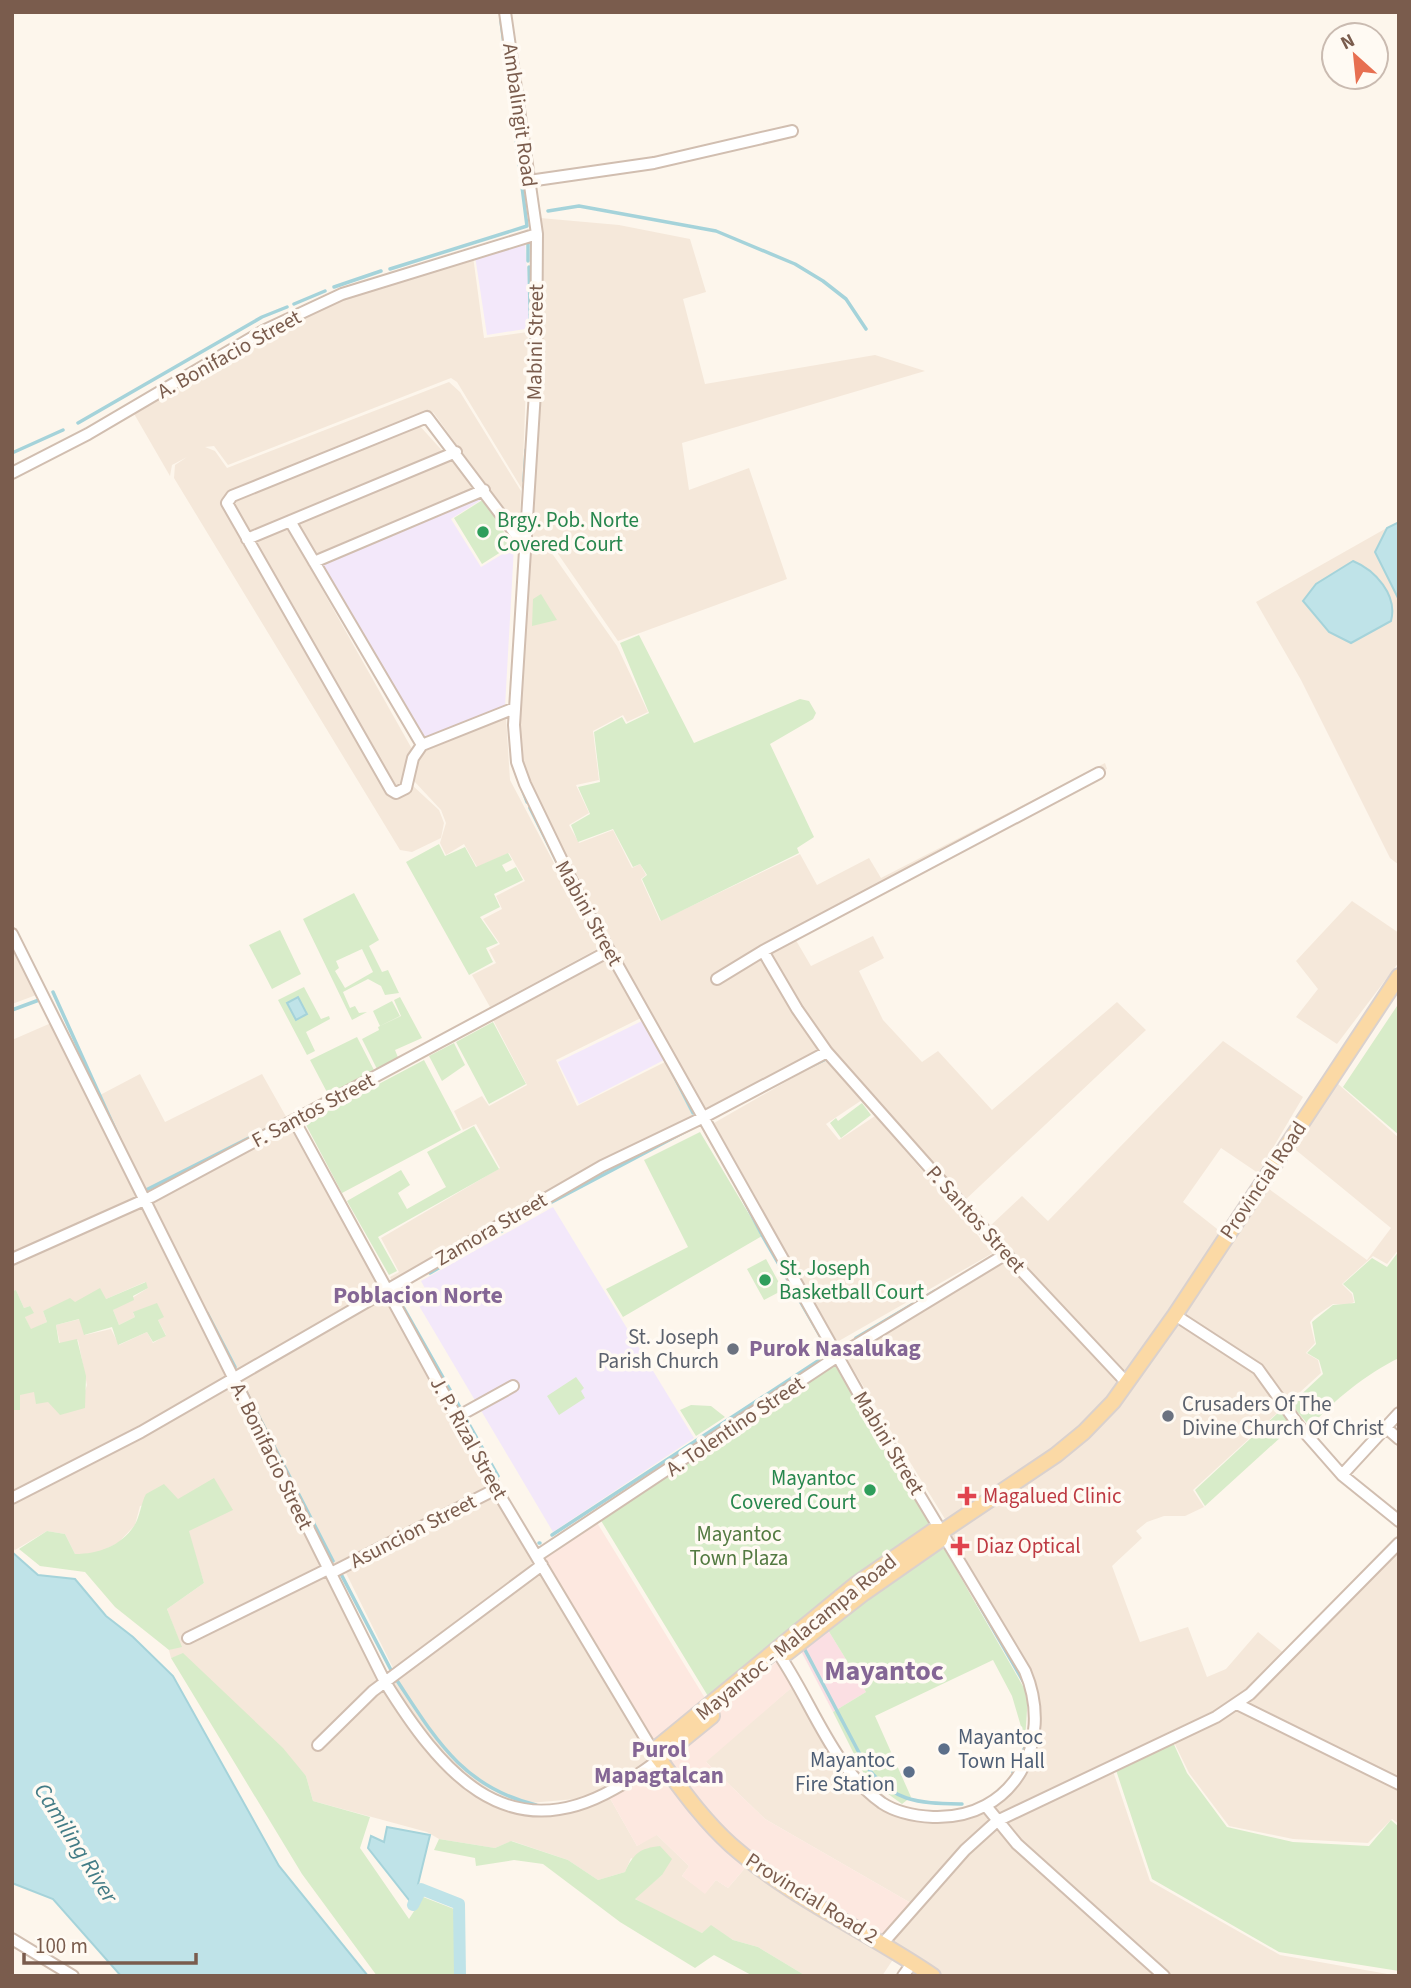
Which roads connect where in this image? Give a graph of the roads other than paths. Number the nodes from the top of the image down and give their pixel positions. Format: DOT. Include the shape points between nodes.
graph roads {
  1 [pos="505,12"];
  2 [pos="792,131"];
  3 [pos="529,181"];
  4 [pos="535,218"];
  5 [pos="537,234"];
  6 [pos="456,452"];
  7 [pos="12,473"];
  8 [pos="484,490"];
  9 [pos="290,521"];
  10 [pos="247,539"];
  11 [pos="523,544"];
  12 [pos="314,562"];
  13 [pos="515,708"];
  14 [pos="422,745"];
  15 [pos="1099,773"];
  16 [pos="12,934"];
  17 [pos="609,951"];
  18 [pos="763,951"];
  19 [pos="1399,976"];
  20 [pos="717,979"];
  21 [pos="827,1052"];
  22 [pos="702,1118"];
  23 [pos="294,1120"];
  24 [pos="143,1200"];
  25 [pos="1006,1254"];
  26 [pos="12,1259"];
  27 [pos="386,1290"];
  28 [pos="1175,1315"];
  29 [pos="838,1356"];
  30 [pos="234,1380"];
  31 [pos="1127,1383"];
  32 [pos="513,1386"];
  33 [pos="1399,1413"];
  34 [pos="457,1418"];
  35 [pos="1384,1426"];
  36 [pos="1399,1439"];
  37 [pos="1342,1475"];
  38 [pos="496,1489"];
  39 [pos="12,1498"];
  40 [pos="1399,1521"];
  41 [pos="943,1531"];
  42 [pos="1399,1544"];
  43 [pos="539,1560"];
  44 [pos="329,1571"];
  45 [pos="188,1639"];
  46 [pos="778,1654"];
  47 [pos="385,1682"];
  48 [pos="1237,1704"];
  49 [pos="318,1745"];
  50 [pos="654,1760"];
  51 [pos="1399,1784"];
  52 [pos="986,1806"];
  53 [pos="996,1821"];
  54 [pos="12,1939"];
  55 [pos="883,1943"];
  56 [pos="913,1962"];
  57 [pos="73,1976"];
  58 [pos="903,1976"];
  59 [pos="933,1976"];
  60 [pos="1164,1976"];
  1 -- 3 [label="street, Ambalingit Road"];
  2 -- 3 [label="street" via="654,163"];
  3 -- 4 [label="street, Ambalingit Road"];
  4 -- 5 [label="street, Mabini Street"];
  5 -- 7 [label="street, A. Bonifacio Street" via="342,294 265,330"];
  5 -- 11 [label="street, Mabini Street" via="536,376"];
  6 -- 8 [label="street"];
  6 -- 9 [label="street"];
  6 -- 10 [label="street" via="432,419 423,418 237,494 228,506"];
  8 -- 11 [label="street"];
  8 -- 12 [label="street"];
  9 -- 10 [label="street"];
  9 -- 12 [label="street"];
  10 -- 14 [label="street" via="391,790 396,793 406,788 413,758"];
  11 -- 13 [label="street, Mabini Street"];
  12 -- 14 [label="street"];
  13 -- 14 [label="street"];
  13 -- 17 [label="street, Mabini Street" via="514,740 524,784"];
  15 -- 18 [label="street"];
  16 -- 24 [label="street, A. Bonifacio Street"];
  17 -- 22 [label="street, Mabini Street"];
  17 -- 23 [label="street, F. Santos Street"];
  18 -- 20 [label="street"];
  18 -- 21 [label="street, P. Santos Street"];
  19 -- 28 [label="main road, Provincial Road"];
  21 -- 22 [label="street, Zamora Street"];
  21 -- 25 [label="street, P. Santos Street"];
  22 -- 27 [label="street, Zamora Street" via="602,1166"];
  22 -- 29 [label="street, Mabini Street"];
  23 -- 24 [label="street, F. Santos Street"];
  23 -- 27 [label="street, J. P. Rizal Street"];
  24 -- 26 [label="street, F. Santos Street"];
  24 -- 30 [label="street, A. Bonifacio Street"];
  25 -- 29 [label="street, A. Tolentino Street"];
  25 -- 31 [label="street, P. Santos Street"];
  27 -- 30 [label="street, Zamora Street"];
  27 -- 34 [label="street, J. P. Rizal Street"];
  28 -- 31 [label="main road, Provincial Road"];
  28 -- 37 [label="street" via="1258,1369"];
  29 -- 41 [label="street, Mabini Street"];
  29 -- 43 [label="street, A. Tolentino Street"];
  30 -- 39 [label="street, Zamora Street"];
  30 -- 44 [label="street, A. Bonifacio Street"];
  31 -- 41 [label="main road, Mayantoc - Malacampa Road" via="1071,1443"];
  32 -- 34 [label="street"];
  33 -- 35 [label="street"];
  34 -- 38 [label="street, J. P. Rizal Street"];
  35 -- 36 [label="street"];
  35 -- 37 [label="street"];
  37 -- 40 [label="street"];
  38 -- 43 [label="street, J. P. Rizal Street"];
  38 -- 44 [label="street, Asuncion Street"];
  41 -- 46 [label="main road, Mayantoc - Malacampa Road" via="940,1540 862,1587"];
  41 -- 52 [label="street, Mabini Street" via="1025,1671 1034,1696 1035,1723 1026,1760 1006,1791"];
  42 -- 48 [label="street"];
  43 -- 47 [label="street, A. Tolentino Street"];
  43 -- 50 [label="street, J. P. Rizal Street"];
  44 -- 45 [label="street, Asuncion Street"];
  44 -- 47 [label="street, A. Bonifacio Street"];
  46 -- 50 [label="main road, Mayantoc - Malacampa Road"];
  46 -- 52 [label="street" via="841,1758 881,1802 910,1815 943,1818 973,1814"];
  47 -- 49 [label="street, A. Tolentino Street"];
  47 -- 50 [label="street, A. Bonifacio Street" via="444,1762 482,1793 509,1806 536,1811 572,1809"];
  48 -- 51 [label="street"];
  48 -- 53 [label="street"];
  50 -- 55 [label="main road, Provincial Road 2" via="741,1854"];
  52 -- 53 [label="street"];
  53 -- 55 [label="street"];
  53 -- 60 [label="street"];
  54 -- 57 [label="street"];
  55 -- 56 [label="main road, Provincial Road 2"];
  56 -- 58 [label="street"];
  56 -- 59 [label="main road, Provincial Road 2"];
}
